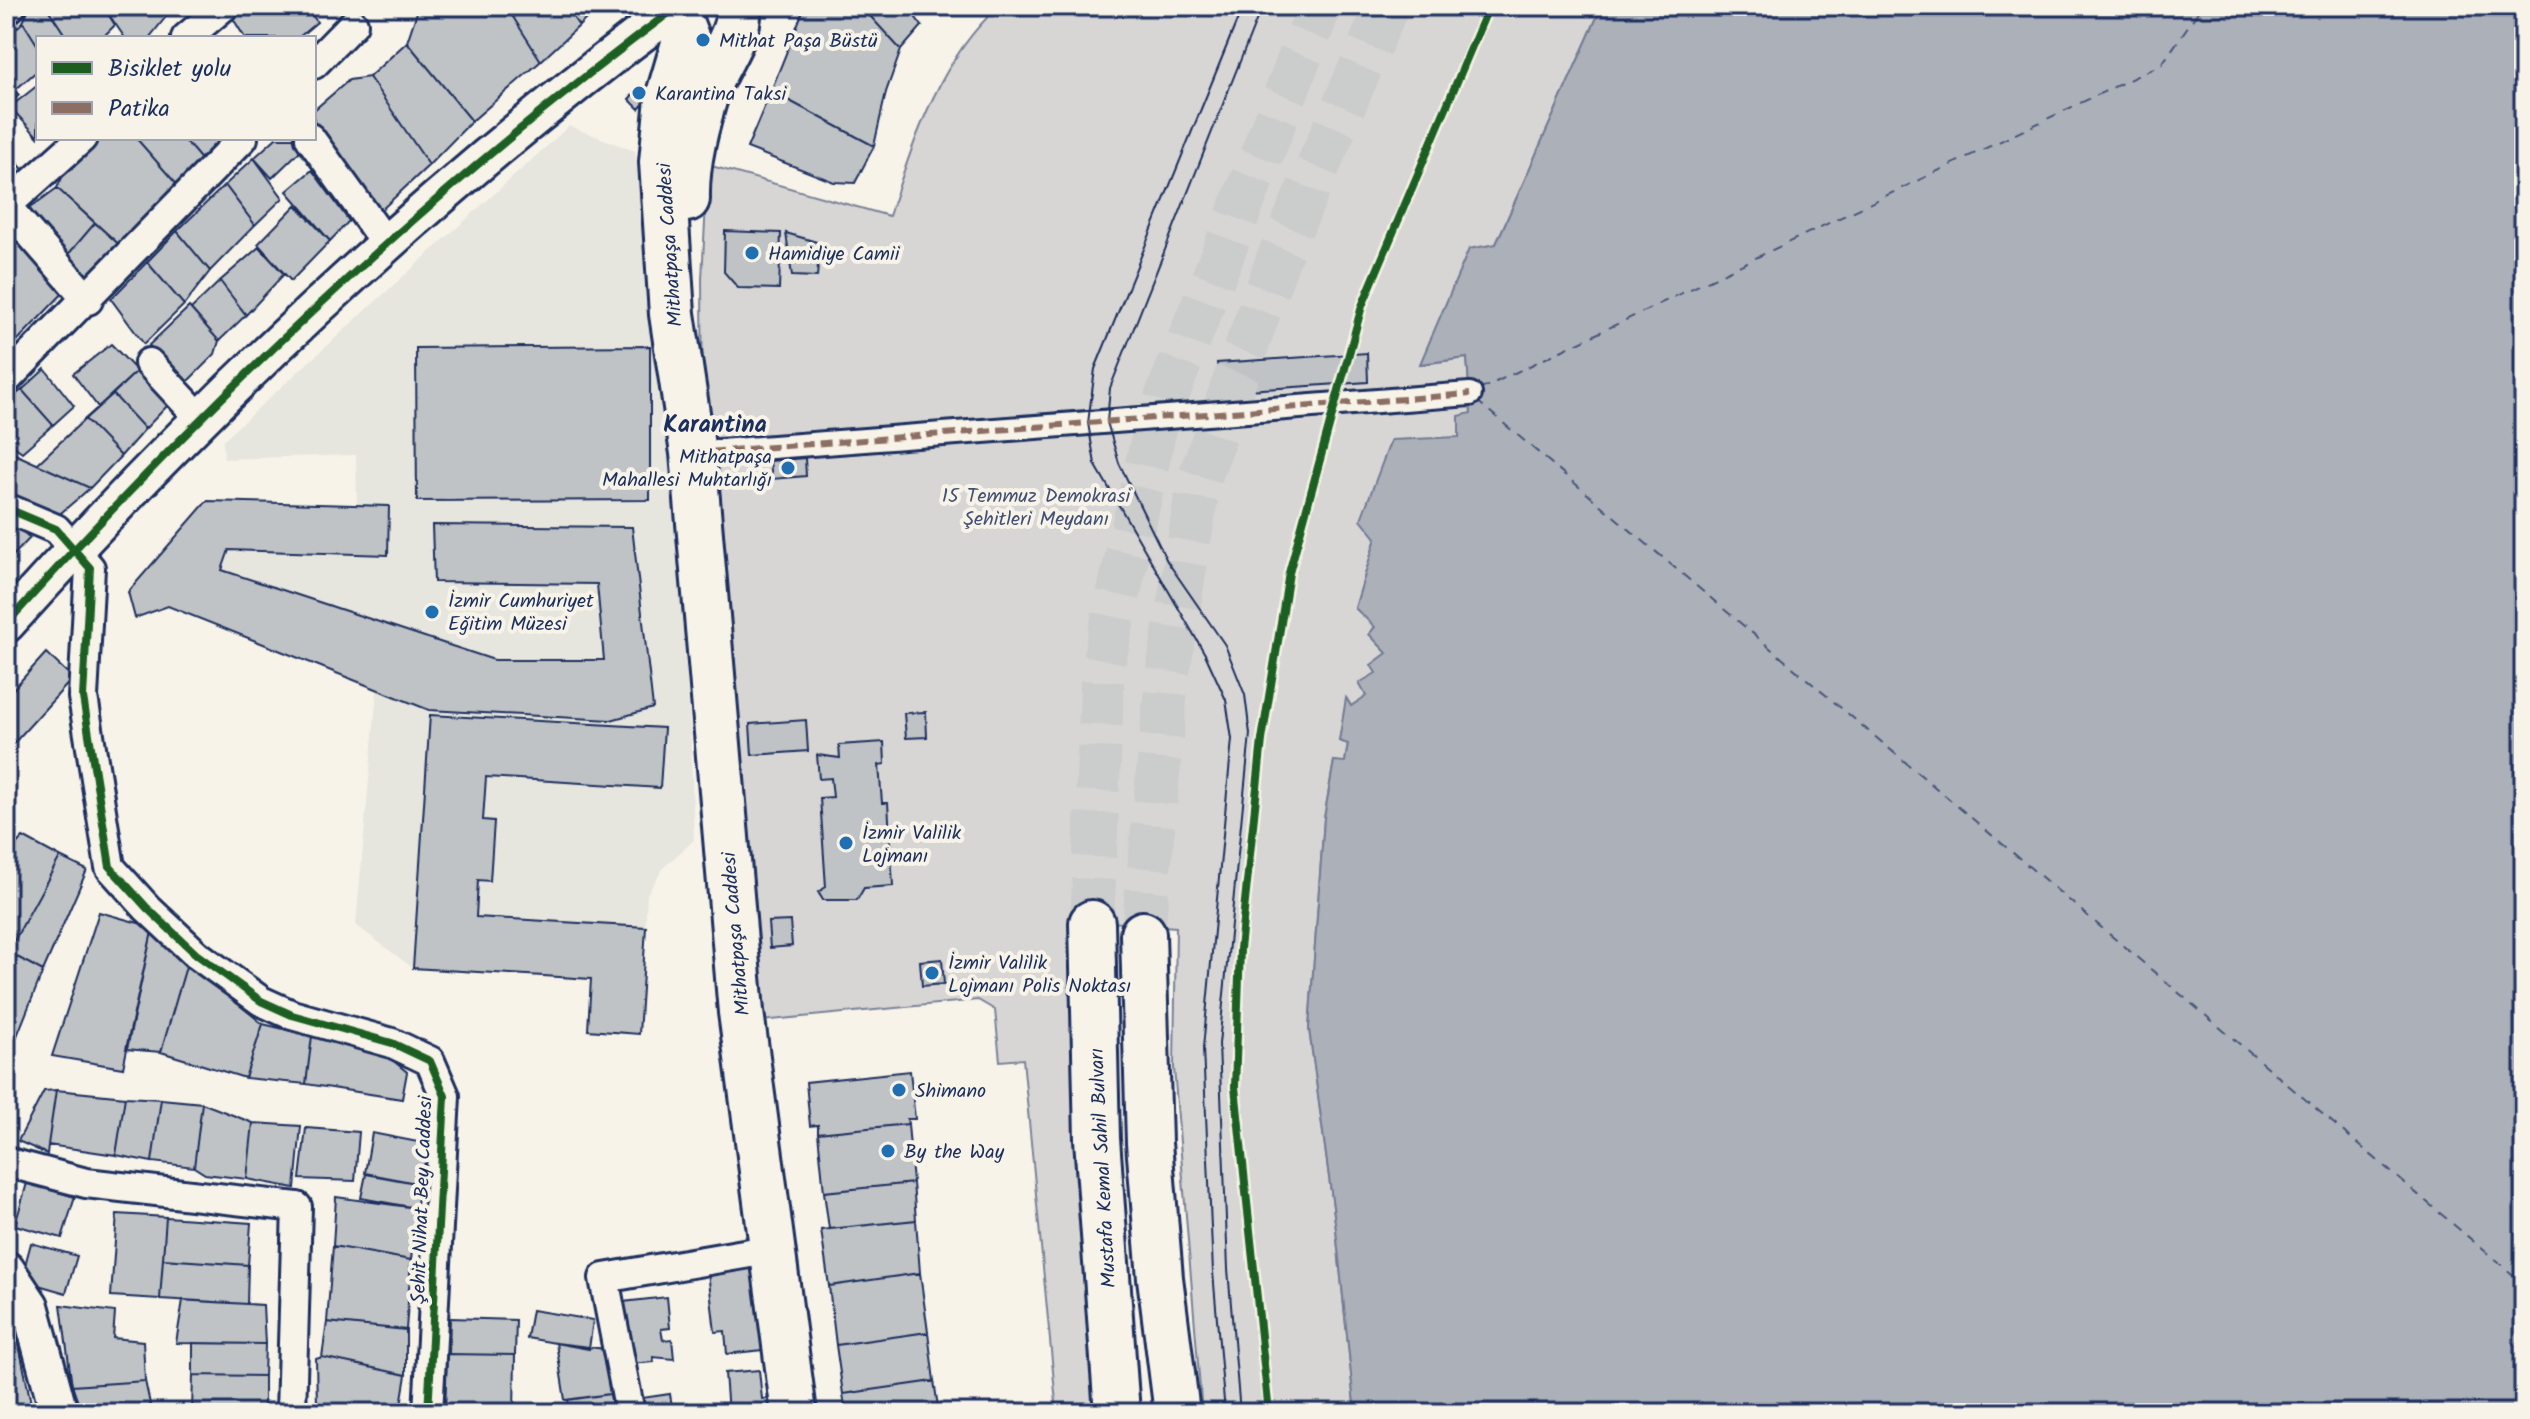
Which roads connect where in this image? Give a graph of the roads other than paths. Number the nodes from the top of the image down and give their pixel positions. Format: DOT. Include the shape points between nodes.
graph roads {
  1 [pos="11,6"];
  2 [pos="224,6"];
  3 [pos="6,11"];
  4 [pos="702,20"];
  5 [pos="353,24"];
  6 [pos="188,36"];
  7 [pos="316,62"];
  8 [pos="80,140"];
  9 [pos="241,140"];
  10 [pos="311,140"];
  11 [pos="387,245"];
  12 [pos="88,300"];
  13 [pos="149,363"];
  14 [pos="6,380"];
  15 [pos="1470,394"];
  16 [pos="201,419"];
  17 [pos="693,453"];
  18 [pos="6,508"];
  19 [pos="81,558"];
  20 [pos="6,624"];
  21 [pos="1092,923"];
  22 [pos="1143,934"];
  23 [pos="6,1162"];
  24 [pos="773,1249"];
  25 [pos="6,1270"];
  26 [pos="59,1413"];
  27 [pos="291,1413"];
  28 [pos="428,1413"];
  29 [pos="630,1413"];
  30 [pos="794,1413"];
  31 [pos="1117,1413"];
  32 [pos="1177,1413"];
  1 -- 3 [label="street"];
  2 -- 6 [label="street"];
  4 -- 11 [label="street" via="579,79"];
  4 -- 17 [label="main road, Mithatpaşa Caddesi" via="668,98 662,162 672,314"];
  4 -- 19 [label="street" via="589,91 398,256"];
  5 -- 7 [label="street"];
  8 -- 12 [label="street" via="6,206"];
  9 -- 12 [label="street"];
  10 -- 11 [label="street"];
  11 -- 16 [label="street"];
  12 -- 14 [label="street"];
  13 -- 16 [label="street"];
  15 -- 17 [label="street"];
  16 -- 19 [label="street"];
  17 -- 24 [label="main road, Mithatpaşa Caddesi" via="741,1012"];
  18 -- 19 [label="street" via="56,529"];
  19 -- 20 [label="street"];
  19 -- 28 [label="street, Şehit Nihat Bey Caddesi" via="83,697 110,867 196,954 261,1001 392,1043 430,1061 445,1096"];
  21 -- 31 [label="main road, Mustafa Kemal Sahil Bulvarı" via="1097,1139"];
  22 -- 32 [label="main road" via="1149,1143"];
  23 -- 27 [label="street" via="86,1183 297,1207"];
  24 -- 29 [label="street" via="604,1278"];
  24 -- 30 [label="main road, Mithatpaşa Caddesi"];
  25 -- 26 [label="street" via="30,1306"];
}
